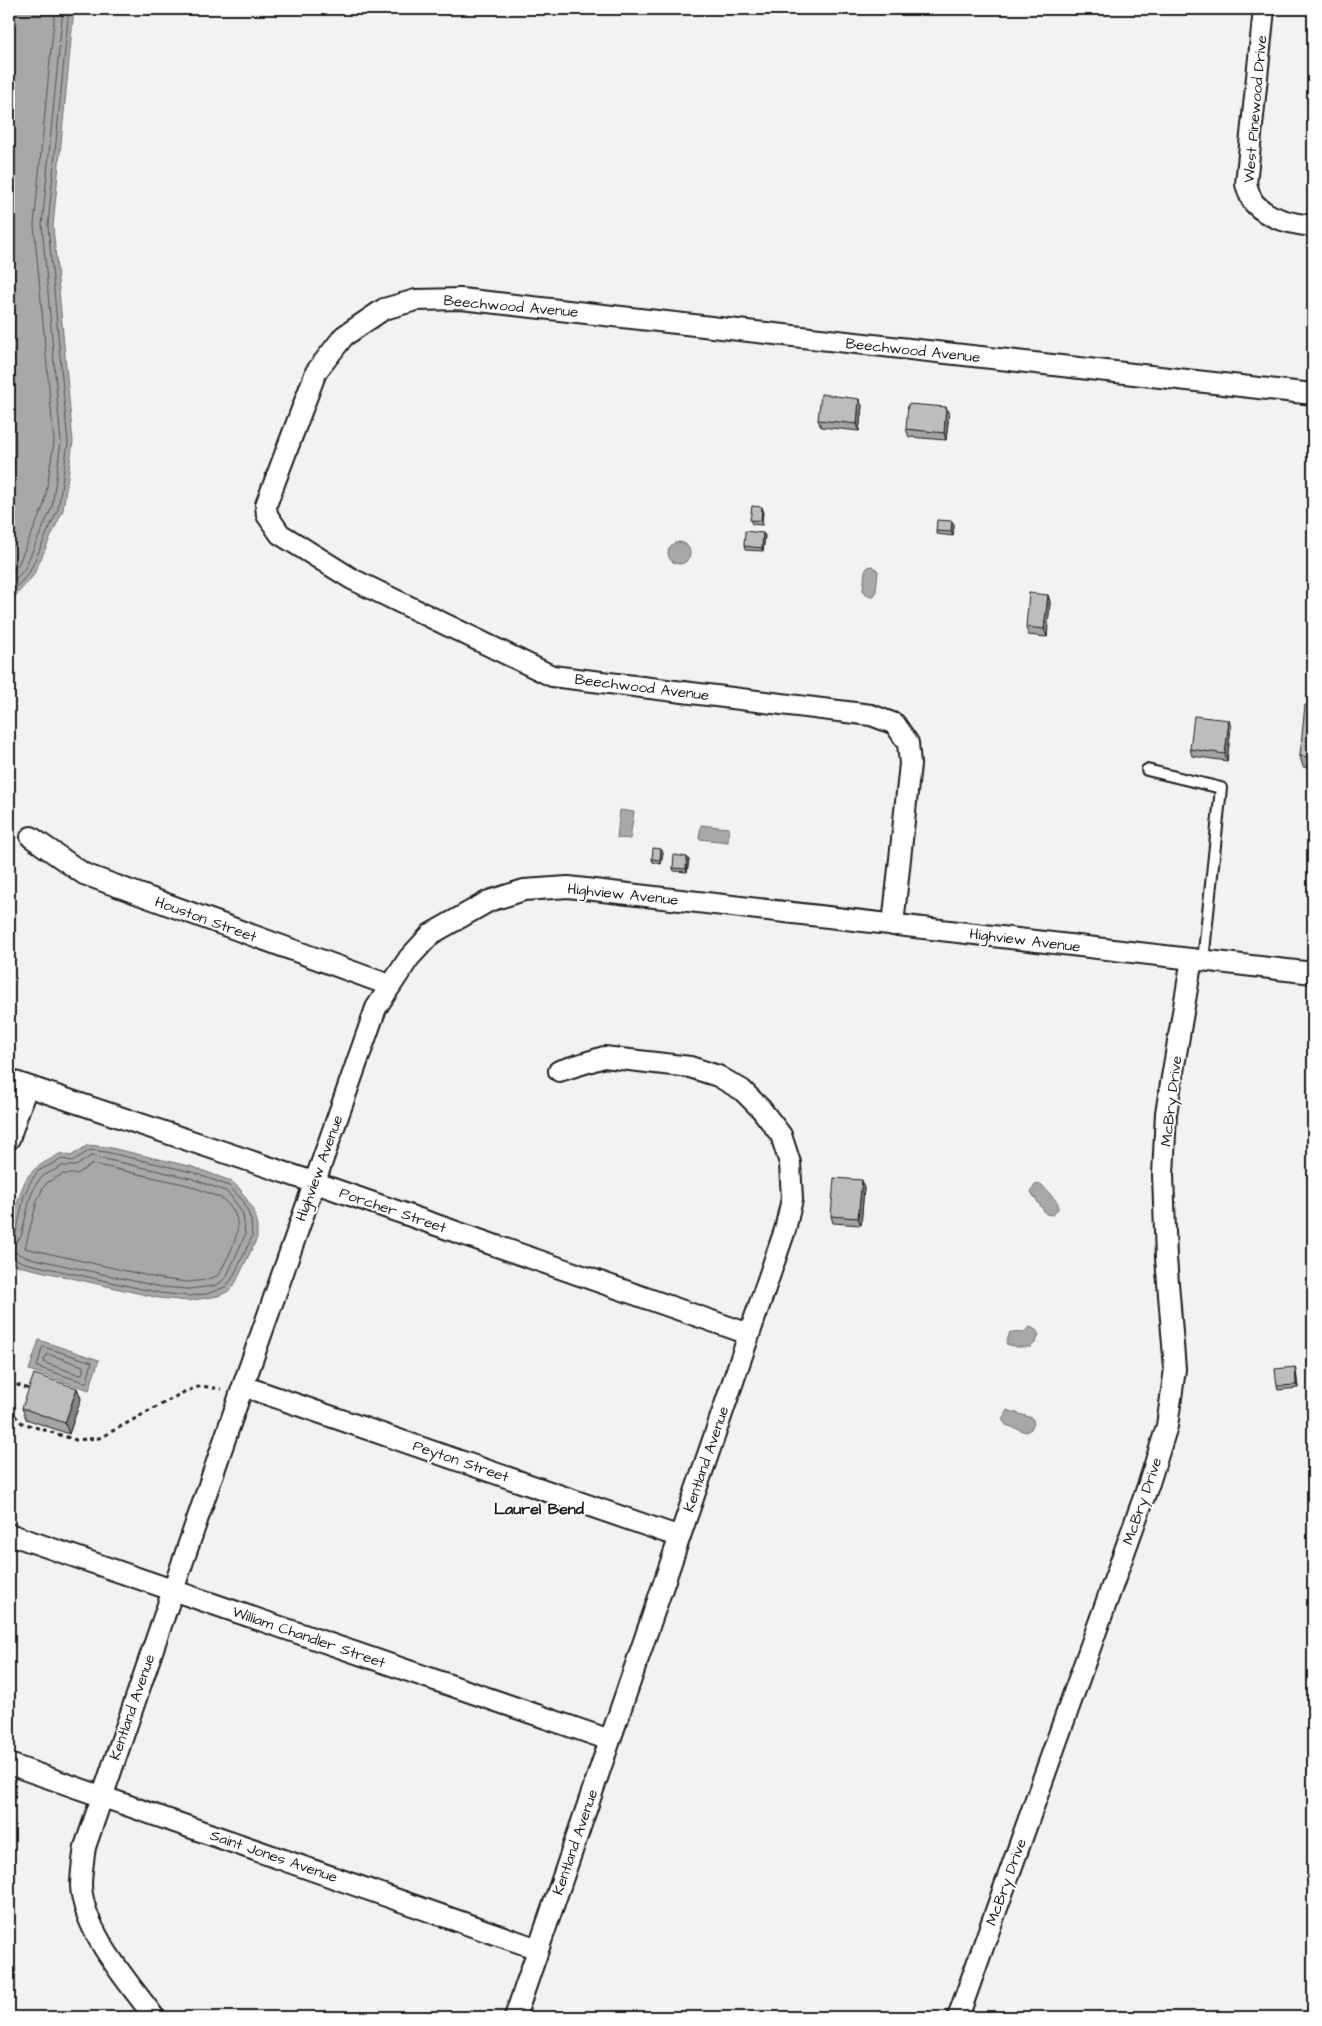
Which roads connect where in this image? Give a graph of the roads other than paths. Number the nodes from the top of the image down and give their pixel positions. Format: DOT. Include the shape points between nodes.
graph roads {
  1 [pos="1264,9"];
  2 [pos="1313,226"];
  3 [pos="1313,394"];
  4 [pos="1147,770"];
  5 [pos="31,837"];
  6 [pos="893,925"];
  7 [pos="1198,960"];
  8 [pos="1313,974"];
  9 [pos="389,985"];
  10 [pos="559,1071"];
  11 [pos="18,1083"];
  12 [pos="9,1138"];
  13 [pos="313,1182"];
  14 [pos="748,1334"];
  15 [pos="234,1388"];
  16 [pos="9,1534"];
  17 [pos="680,1537"];
  18 [pos="173,1590"];
  19 [pos="610,1740"];
  20 [pos="9,1764"];
  21 [pos="101,1796"];
  22 [pos="538,1949"];
  23 [pos="154,2017"];
  24 [pos="515,2017"];
  25 [pos="958,2017"];
  1 -- 2 [label="street, West Pinewood Drive" via="1246,184 1253,202 1263,211 1278,219"];
  3 -- 6 [label="street, Beechwood Avenue" via="461,299 416,300 384,309 351,330 338,344 316,372 266,505 267,515 280,534 352,579 552,676 871,715 895,724 908,743 910,764"];
  4 -- 7 [label="lane" via="1221,788"];
  5 -- 9 [label="street, Houston Street" via="84,874"];
  6 -- 7 [label="street, Highview Avenue"];
  6 -- 9 [label="street, Highview Avenue" via="568,887 524,890 489,901 431,934"];
  7 -- 8 [label="street, Highview Avenue"];
  7 -- 25 [label="street, McBry Drive" via="1166,1113 1163,1176 1175,1369 1167,1426"];
  9 -- 13 [label="street, Highview Avenue" via="376,1008"];
  10 -- 14 [label="street, Kentland Avenue" via="604,1056 690,1067 718,1076 742,1090 781,1135 790,1163 792,1198 785,1230"];
  11 -- 12 [label="street"];
  11 -- 13 [label="street, Porcher Street"];
  13 -- 14 [label="street, Porcher Street"];
  13 -- 15 [label="street, Highview Avenue"];
  14 -- 17 [label="street, Kentland Avenue"];
  15 -- 17 [label="street, Peyton Street"];
  15 -- 18 [label="street, Kentland Avenue"];
  16 -- 18 [label="street, William Chandler Street"];
  17 -- 19 [label="street, Kentland Avenue"];
  18 -- 19 [label="street, William Chandler Street"];
  18 -- 21 [label="street, Kentland Avenue"];
  19 -- 22 [label="street, Kentland Avenue"];
  20 -- 21 [label="street, Saint Jones Avenue"];
  21 -- 22 [label="street, Saint Jones Avenue"];
  21 -- 23 [label="street, Kentland Avenue" via="84,1847 81,1886 87,1914 106,1951"];
  22 -- 24 [label="street, Kentland Avenue"];
}
